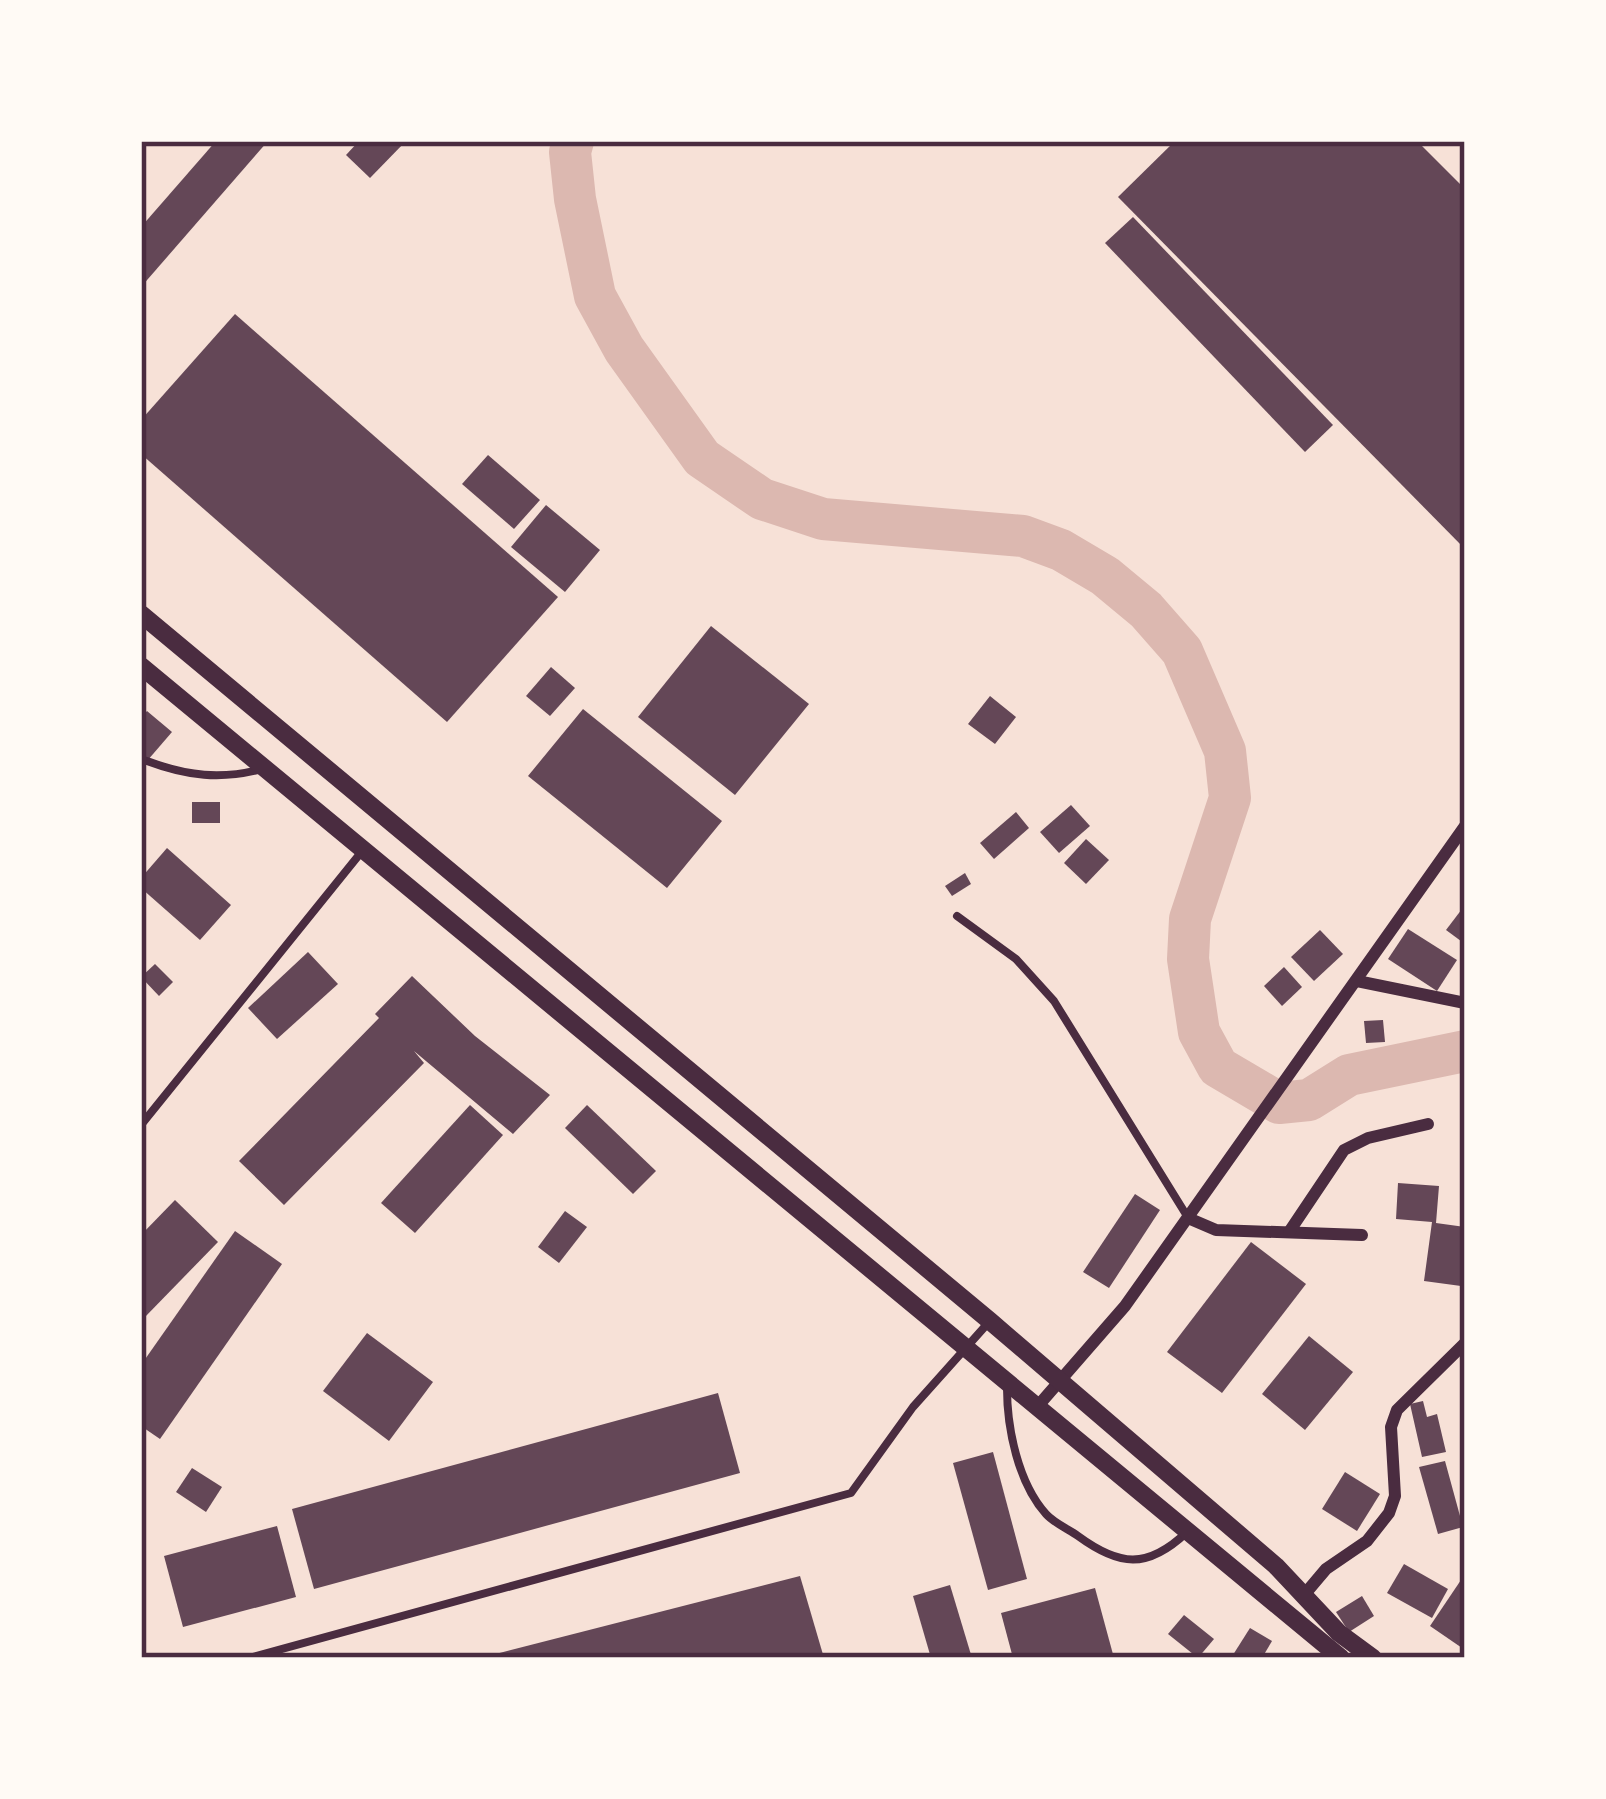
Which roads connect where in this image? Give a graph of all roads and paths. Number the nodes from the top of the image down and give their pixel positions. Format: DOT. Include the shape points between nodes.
graph roads {
  1 [pos="141,614"];
  2 [pos="141,666"];
  3 [pos="147,761"];
  4 [pos="266,769"];
  5 [pos="1465,826"];
  6 [pos="364,849"];
  7 [pos="957,916"];
  8 [pos="1357,981"];
  9 [pos="1465,1003"];
  10 [pos="1428,1124"];
  11 [pos="141,1125"];
  12 [pos="1188,1218"];
  13 [pos="1289,1232"];
  14 [pos="1362,1235"];
  15 [pos="990,1321"];
  16 [pos="1465,1343"];
  17 [pos="965,1346"];
  18 [pos="1006,1381"];
  19 [pos="1058,1382"];
  20 [pos="1037,1407"];
  21 [pos="1187,1532"];
  22 [pos="1304,1595"];
  23 [pos="1331,1639"];
  24 [pos="249,1658"];
  25 [pos="1341,1658"];
  26 [pos="1373,1658"];
  1 -- 15 [label="main road"];
  2 -- 4 [label="main road"];
  3 -- 4 [label="lane" via="211,777"];
  4 -- 6 [label="main road"];
  5 -- 8 [label="street"];
  6 -- 11 [label="lane"];
  6 -- 17 [label="main road"];
  7 -- 12 [label="lane" via="1016,958 1054,1001"];
  8 -- 9 [label="street"];
  8 -- 12 [label="street"];
  10 -- 13 [label="street" via="1344,1150"];
  12 -- 13 [label="street" via="1216,1230"];
  12 -- 19 [label="street"];
  13 -- 14 [label="street"];
  15 -- 17 [label="lane"];
  15 -- 19 [label="main road"];
  16 -- 22 [label="street" via="1397,1410 1389,1513"];
  17 -- 18 [label="main road"];
  17 -- 24 [label="lane" via="851,1493"];
  18 -- 20 [label="main road"];
  18 -- 21 [label="lane" via="1007,1420 1046,1514 1105,1556 1130,1562"];
  19 -- 20 [label="street"];
  19 -- 22 [label="main road"];
  20 -- 21 [label="main road"];
  21 -- 23 [label="main road"];
  22 -- 23 [label="main road"];
  23 -- 25 [label="main road"];
  23 -- 26 [label="main road"];
}
